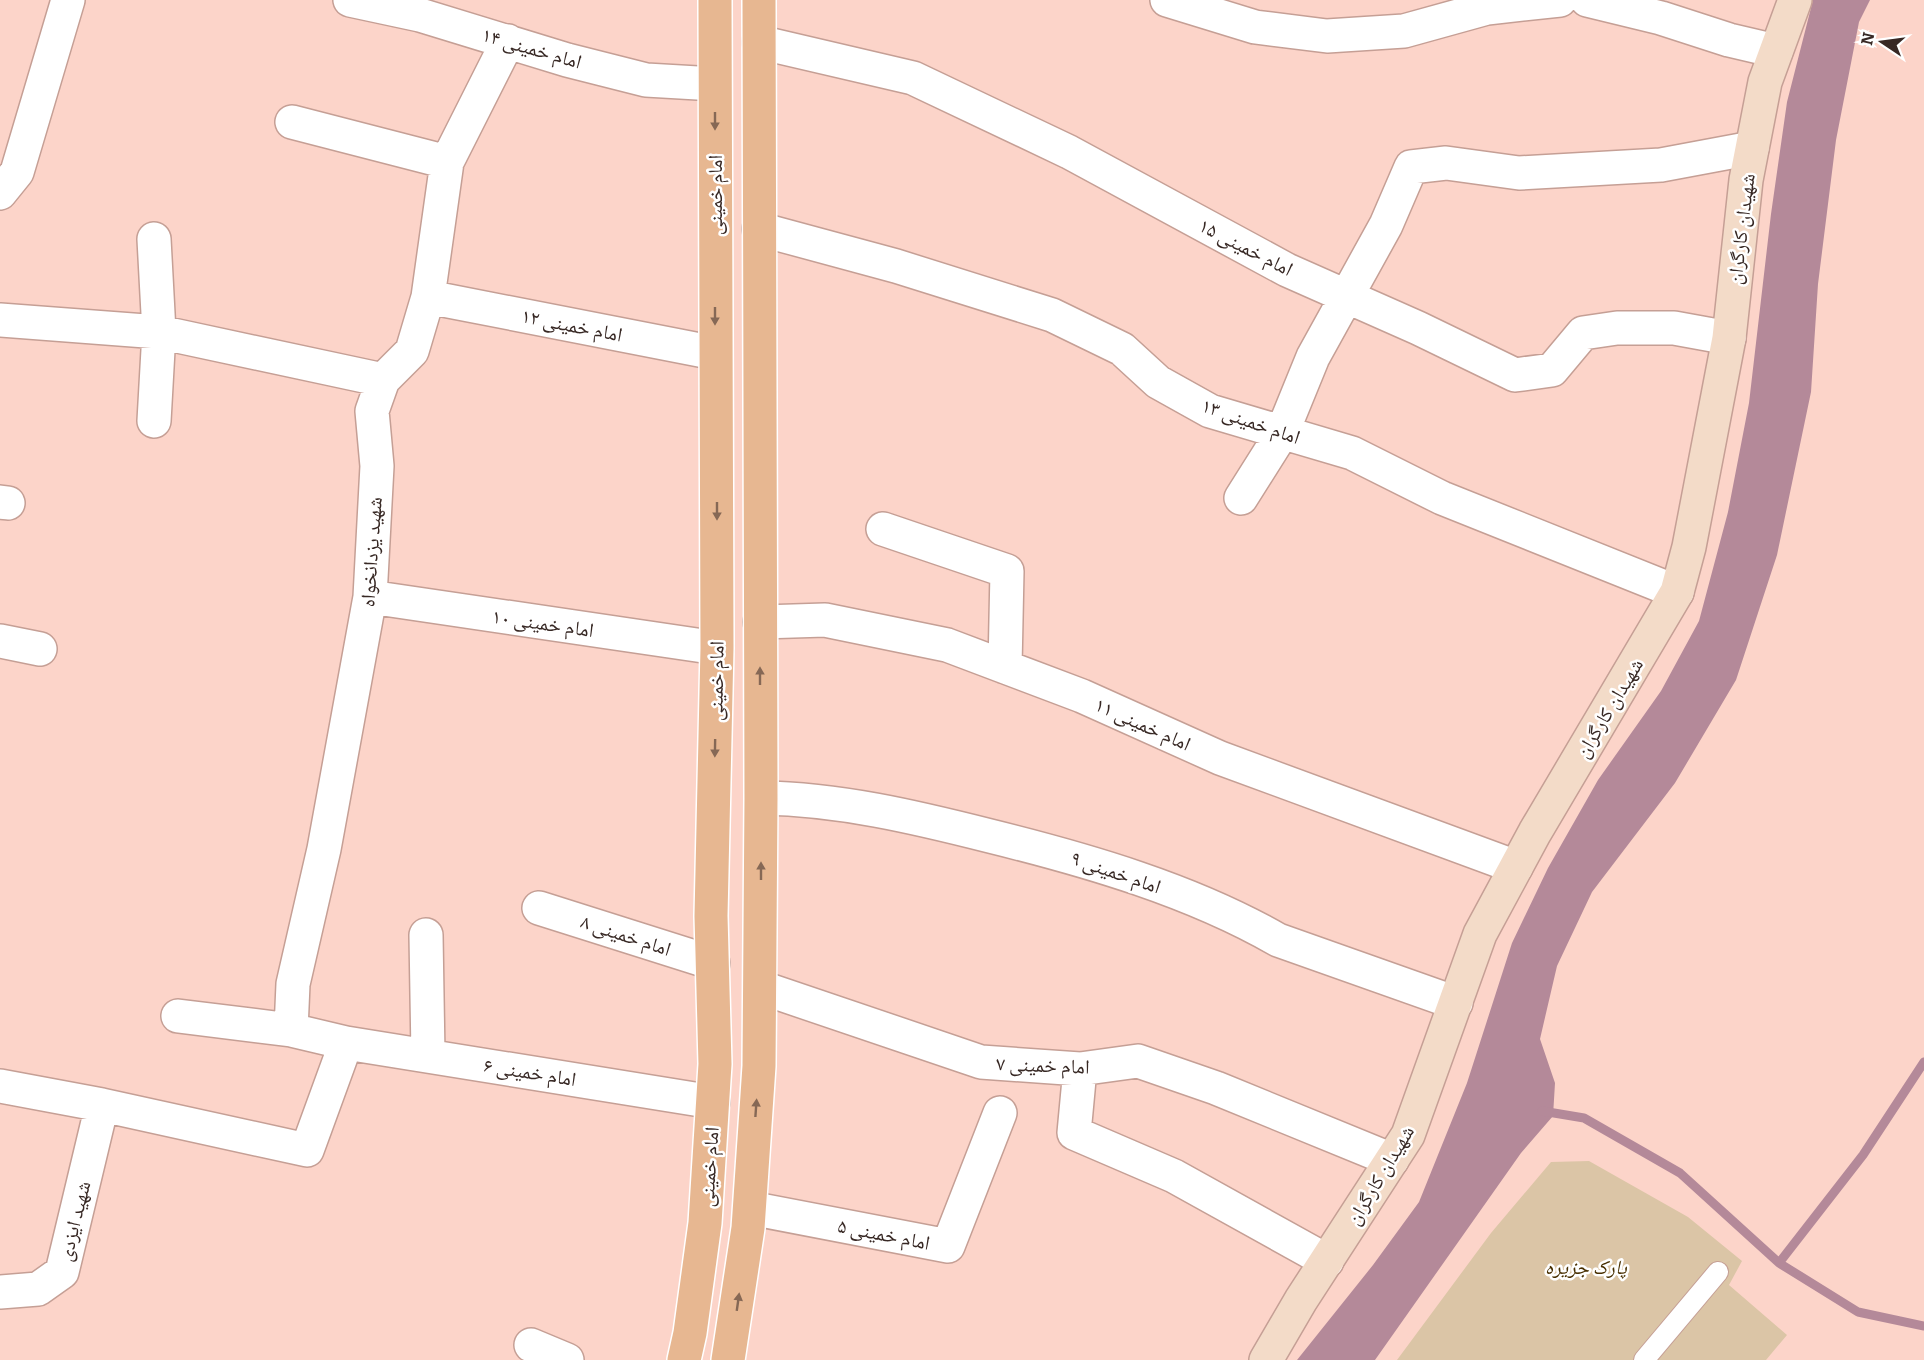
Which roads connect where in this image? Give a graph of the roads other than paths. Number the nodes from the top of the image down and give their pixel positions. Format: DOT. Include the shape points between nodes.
graph roads {
  1 [pos="68,0"];
  2 [pos="350,0"];
  3 [pos="715,0"];
  4 [pos="759,0"];
  5 [pos="1167,0"];
  6 [pos="1560,0"];
  7 [pos="1587,0"];
  8 [pos="1795,0"];
  9 [pos="508,41"];
  10 [pos="759,42"];
  11 [pos="1776,51"];
  12 [pos="715,84"];
  13 [pos="292,122"];
  14 [pos="1752,148"];
  15 [pos="447,162"];
  16 [pos="9,182"];
  17 [pos="759,229"];
  18 [pos="154,239"];
  19 [pos="428,297"];
  20 [pos="1347,297"];
  21 [pos="0,320"];
  22 [pos="159,332"];
  23 [pos="1729,338"];
  24 [pos="715,353"];
  25 [pos="383,380"];
  26 [pos="154,421"];
  27 [pos="1282,433"];
  28 [pos="1241,498"];
  29 [pos="883,529"];
  30 [pos="1677,592"];
  31 [pos="370,597"];
  32 [pos="760,622"];
  33 [pos="0,641"];
  34 [pos="717,648"];
  35 [pos="40,650"];
  36 [pos="1005,667"];
  37 [pos="761,798"];
  38 [pos="1516,867"];
  39 [pos="539,908"];
  40 [pos="761,913"];
  41 [pos="711,916"];
  42 [pos="426,935"];
  43 [pos="714,963"];
  44 [pos="760,987"];
  45 [pos="1456,1003"];
  46 [pos="178,1016"];
  47 [pos="291,1030"];
  48 [pos="346,1043"];
  49 [pos="428,1055"];
  50 [pos="1080,1070"];
  51 [pos="0,1086"];
  52 [pos="713,1102"];
  53 [pos="102,1105"];
  54 [pos="1000,1113"];
  55 [pos="1392,1160"];
  56 [pos="750,1208"];
  57 [pos="1327,1261"];
  58 [pos="1719,1272"];
  59 [pos="0,1292"];
  60 [pos="531,1345"];
  61 [pos="567,1360"];
  62 [pos="684,1360"];
  63 [pos="728,1360"];
  64 [pos="1266,1360"];
  65 [pos="1644,1360"];
  1 -- 16 [label="street"];
  2 -- 9 [label="street, امام خمینی ۱۴" via="420,15"];
  3 -- 12 [label="main road, امام خمینی"];
  4 -- 10 [label="main road"];
  5 -- 6 [label="street" via="1255,27 1327,36 1404,31 1487,8"];
  7 -- 11 [label="street"];
  8 -- 11 [label="street, شهیدان کارگران"];
  9 -- 12 [label="street, امام خمینی ۱۴" via="646,80"];
  9 -- 15 [label="street, شهید یزدانخواه"];
  10 -- 17 [label="main road"];
  10 -- 20 [label="street, امام خمینی ۱۵" via="913,78 1069,152 1287,270"];
  11 -- 14 [label="street, شهیدان کارگران" via="1765,82"];
  12 -- 24 [label="main road, امام خمینی, one-way"];
  13 -- 15 [label="street"];
  14 -- 20 [label="street" via="1661,165 1519,173 1446,163 1411,167 1386,225"];
  14 -- 23 [label="street, شهیدان کارگران"];
  15 -- 19 [label="street, شهید یزدانخواه"];
  17 -- 27 [label="street, امام خمینی ۱۳" via="896,266 1052,315 1122,349 1158,382 1210,411"];
  17 -- 32 [label="main road"];
  18 -- 22 [label="street"];
  19 -- 24 [label="street, امام خمینی ۱۲"];
  19 -- 25 [label="street, شهید یزدانخواه" via="412,351"];
  20 -- 23 [label="street, امام خمینی ۱۵" via="1515,375 1552,369 1582,333 1617,328 1674,328"];
  20 -- 27 [label="street" via="1313,357"];
  21 -- 22 [label="street"];
  22 -- 25 [label="street"];
  22 -- 26 [label="street"];
  23 -- 30 [label="street, شهیدان کارگران"];
  24 -- 34 [label="main road, امام خمینی, one-way"];
  25 -- 31 [label="street, شهید یزدانخواه" via="372,411 377,466"];
  27 -- 28 [label="street"];
  27 -- 30 [label="street, امام خمینی ۱۳" via="1352,453 1442,498"];
  29 -- 36 [label="street" via="1007,571"];
  30 -- 38 [label="street, شهیدان کارگران"];
  31 -- 34 [label="street, امام خمینی ۱۰"];
  31 -- 47 [label="street, شهید یزدانخواه" via="324,849 293,984"];
  32 -- 36 [label="street, امام خمینی ۱۱" via="825,620 947,645"];
  37 -- 32 [label="main road, one-way"];
  33 -- 35 [label="street"];
  34 -- 41 [label="main road, امام خمینی, one-way"];
  36 -- 38 [label="street, امام خمینی ۱۱" via="1082,696 1220,758"];
  40 -- 37 [label="main road, one-way"];
  37 -- 45 [label="street, امام خمینی ۹" via="854,806 1070,856 1166,889 1278,940"];
  38 -- 45 [label="street, شهیدان کارگران" via="1480,934"];
  39 -- 43 [label="street, امام خمینی ۸"];
  40 -- 41 [label="main road"];
  40 -- 44 [label="main road"];
  41 -- 43 [label="main road, امام خمینی"];
  42 -- 49 [label="street"];
  43 -- 52 [label="main road, امام خمینی"];
  44 -- 50 [label="street, امام خمینی ۷" via="981,1062"];
  56 -- 44 [label="main road, one-way"];
  45 -- 55 [label="street, شهیدان کارگران" via="1408,1136"];
  46 -- 47 [label="street"];
  47 -- 48 [label="street"];
  48 -- 49 [label="street, امام خمینی ۶"];
  48 -- 53 [label="street" via="307,1150"];
  49 -- 52 [label="street, امام خمینی ۶"];
  50 -- 55 [label="street, امام خمینی ۷" via="1138,1061 1216,1088"];
  50 -- 57 [label="street" via="1074,1133 1174,1176"];
  51 -- 53 [label="street"];
  52 -- 62 [label="main road, امام خمینی" via="705,1223"];
  53 -- 59 [label="street, شهید ایزدی" via="62,1272 38,1289"];
  54 -- 56 [label="street, امام خمینی ۵" via="948,1246"];
  55 -- 57 [label="street, شهیدان کارگران"];
  63 -- 56 [label="main road, one-way"];
  57 -- 64 [label="street, شهیدان کارگران"];
  58 -- 65 [label="lane"];
  60 -- 61 [label="street"];
}
